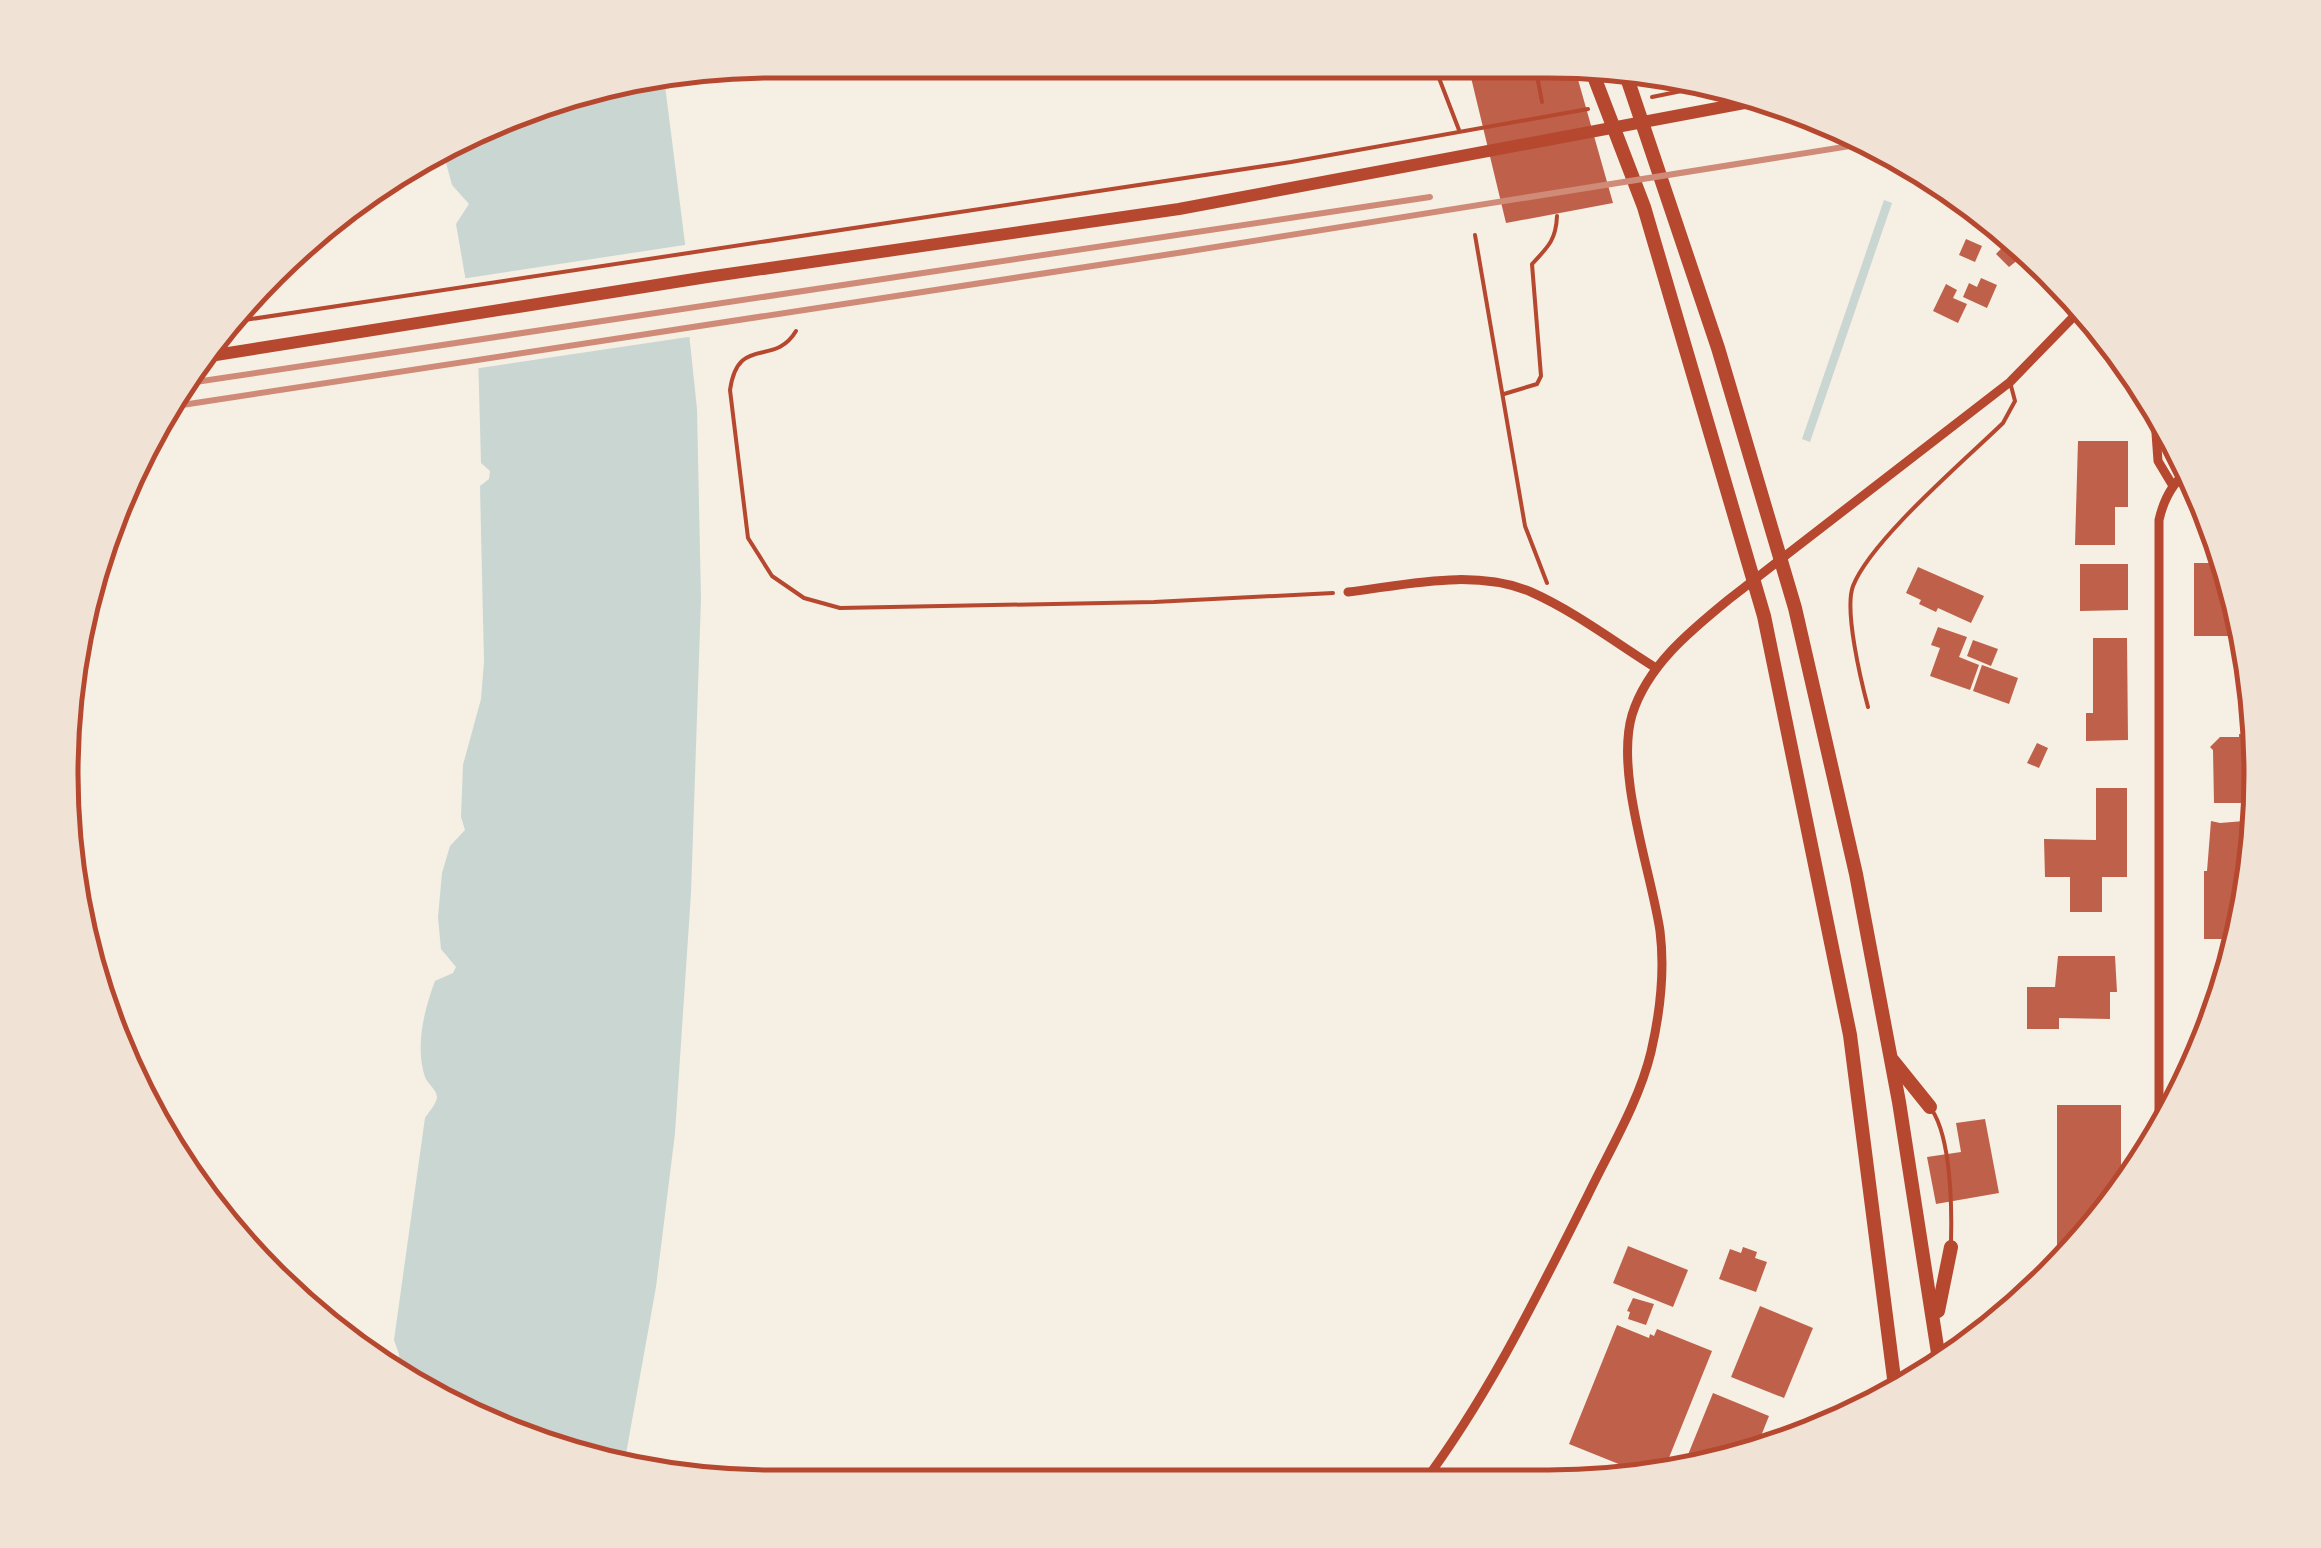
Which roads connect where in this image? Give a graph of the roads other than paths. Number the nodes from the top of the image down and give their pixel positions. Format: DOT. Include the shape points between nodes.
graph roads {
  1 [pos="1595,79"];
  2 [pos="1627,82"];
  3 [pos="1738,104"];
  4 [pos="2073,317"];
  5 [pos="218,355"];
  6 [pos="2010,382"];
  7 [pos="2156,438"];
  8 [pos="2178,481"];
  9 [pos="2173,486"];
  10 [pos="1348,592"];
  11 [pos="1656,668"];
  12 [pos="1868,707"];
  13 [pos="1891,1058"];
  14 [pos="2160,1104"];
  15 [pos="1930,1108"];
  16 [pos="1951,1247"];
  17 [pos="1936,1321"];
  18 [pos="1939,1350"];
  19 [pos="1894,1378"];
  20 [pos="1432,1470"];
  1 -- 19 [label="highway" via="1644,207 1764,616 1850,1035"];
  2 -- 13 [label="highway" via="1718,348 1790,592"];
  3 -- 5 [label="main road" via="1179,209"];
  4 -- 6 [label="street"];
  6 -- 11 [label="street" via="1692,629"];
  6 -- 12 [label="lane" via="2015,400 2003,423 1882,543 1852,588 1855,658"];
  7 -- 9 [label="street" via="2158,461"];
  8 -- 9 [label="street"];
  9 -- 14 [label="street" via="2159,520"];
  10 -- 11 [label="street" via="1445,580 1490,582 1530,592"];
  11 -- 20 [label="street" via="1632,716 1628,759 1660,932 1660,996 1650,1057 1535,1299"];
  13 -- 15 [label="highway"];
  13 -- 17 [label="highway"];
  15 -- 16 [label="lane" via="1948,1168"];
  16 -- 17 [label="highway"];
  17 -- 18 [label="highway"];
}
